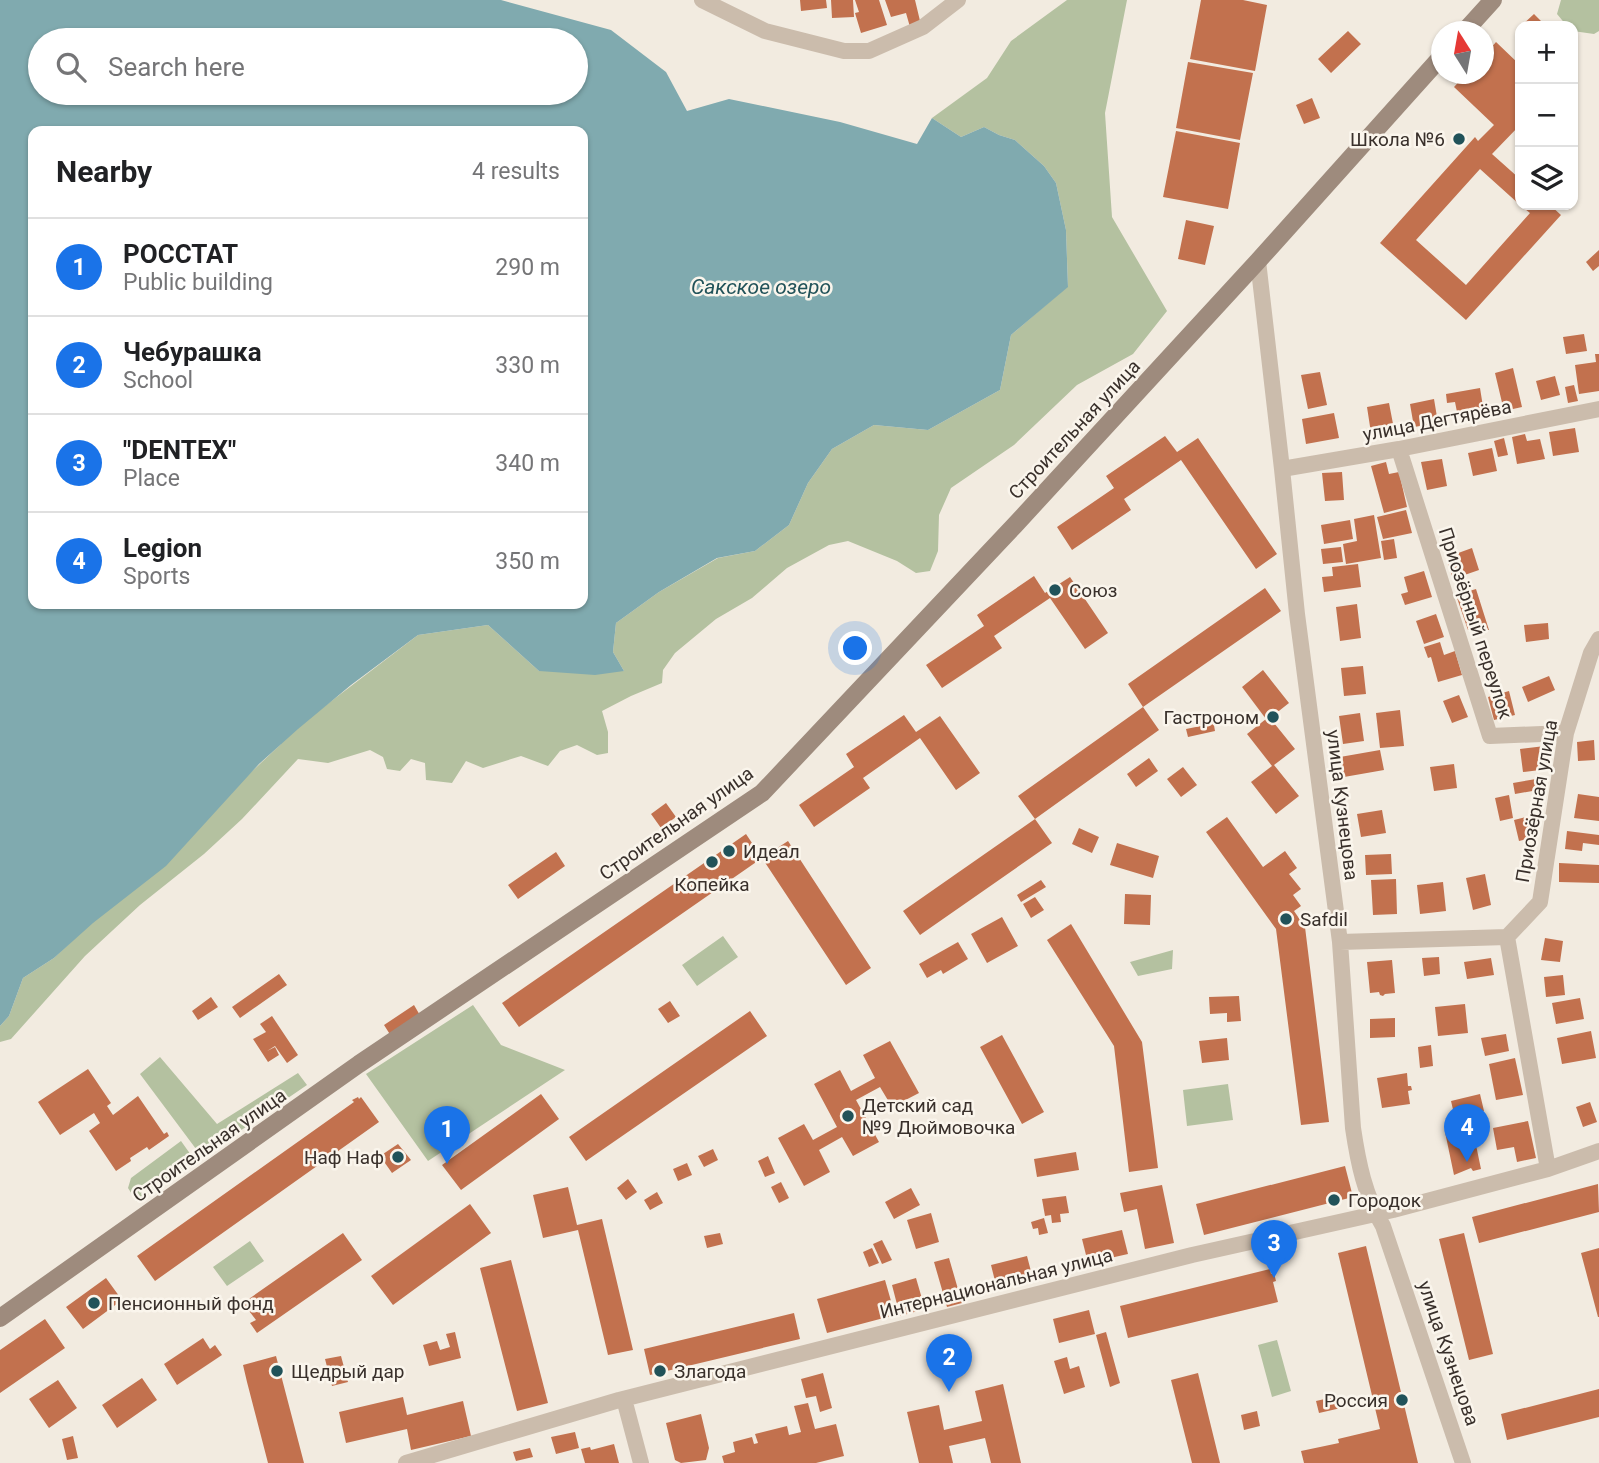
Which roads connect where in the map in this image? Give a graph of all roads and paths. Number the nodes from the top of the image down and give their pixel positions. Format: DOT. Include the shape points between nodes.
graph roads {
  1 [pos="958,0"];
  2 [pos="1493,0"];
  3 [pos="710,2"];
  4 [pos="1474,21"];
  5 [pos="1431,68"];
  6 [pos="1258,261"];
  7 [pos="1599,409"];
  8 [pos="1399,449"];
  9 [pos="1282,470"];
  10 [pos="1599,639"];
  11 [pos="1566,733"];
  12 [pos="1507,937"];
  13 [pos="1340,942"];
  14 [pos="1599,1151"];
  15 [pos="1548,1169"];
  16 [pos="1376,1214"];
  17 [pos="0,1318"];
  18 [pos="624,1399"];
  19 [pos="406,1463"];
  20 [pos="641,1463"];
  21 [pos="1463,1463"];
  1 -- 3 [label="street" via="923,27 869,51 844,51 765,31"];
  2 -- 4 [label="street"];
  5 -- 6 [label="street, Строительная улица"];
  6 -- 9 [label="street, улица Кузнецова"];
  6 -- 17 [label="street, Строительная улица" via="762,793 359,1064"];
  7 -- 8 [label="street, улица Дегтярёва"];
  8 -- 9 [label="street, улица Дегтярёва"];
  8 -- 11 [label="street, Приозёрный переулок" via="1490,736"];
  9 -- 13 [label="street, улица Кузнецова"];
  10 -- 11 [label="street, Приозёрная улица"];
  11 -- 12 [label="street, Приозёрная улица" via="1540,902"];
  12 -- 13 [label="street"];
  12 -- 15 [label="street"];
  13 -- 16 [label="street, улица Кузнецова" via="1354,1138"];
  14 -- 15 [label="street, Интернациональная улица"];
  15 -- 16 [label="street, Интернациональная улица"];
  16 -- 18 [label="street, Интернациональная улица" via="1098,1278"];
  16 -- 21 [label="street, улица Кузнецова"];
  18 -- 19 [label="street, Интернациональная улица"];
  18 -- 20 [label="street"];
}
